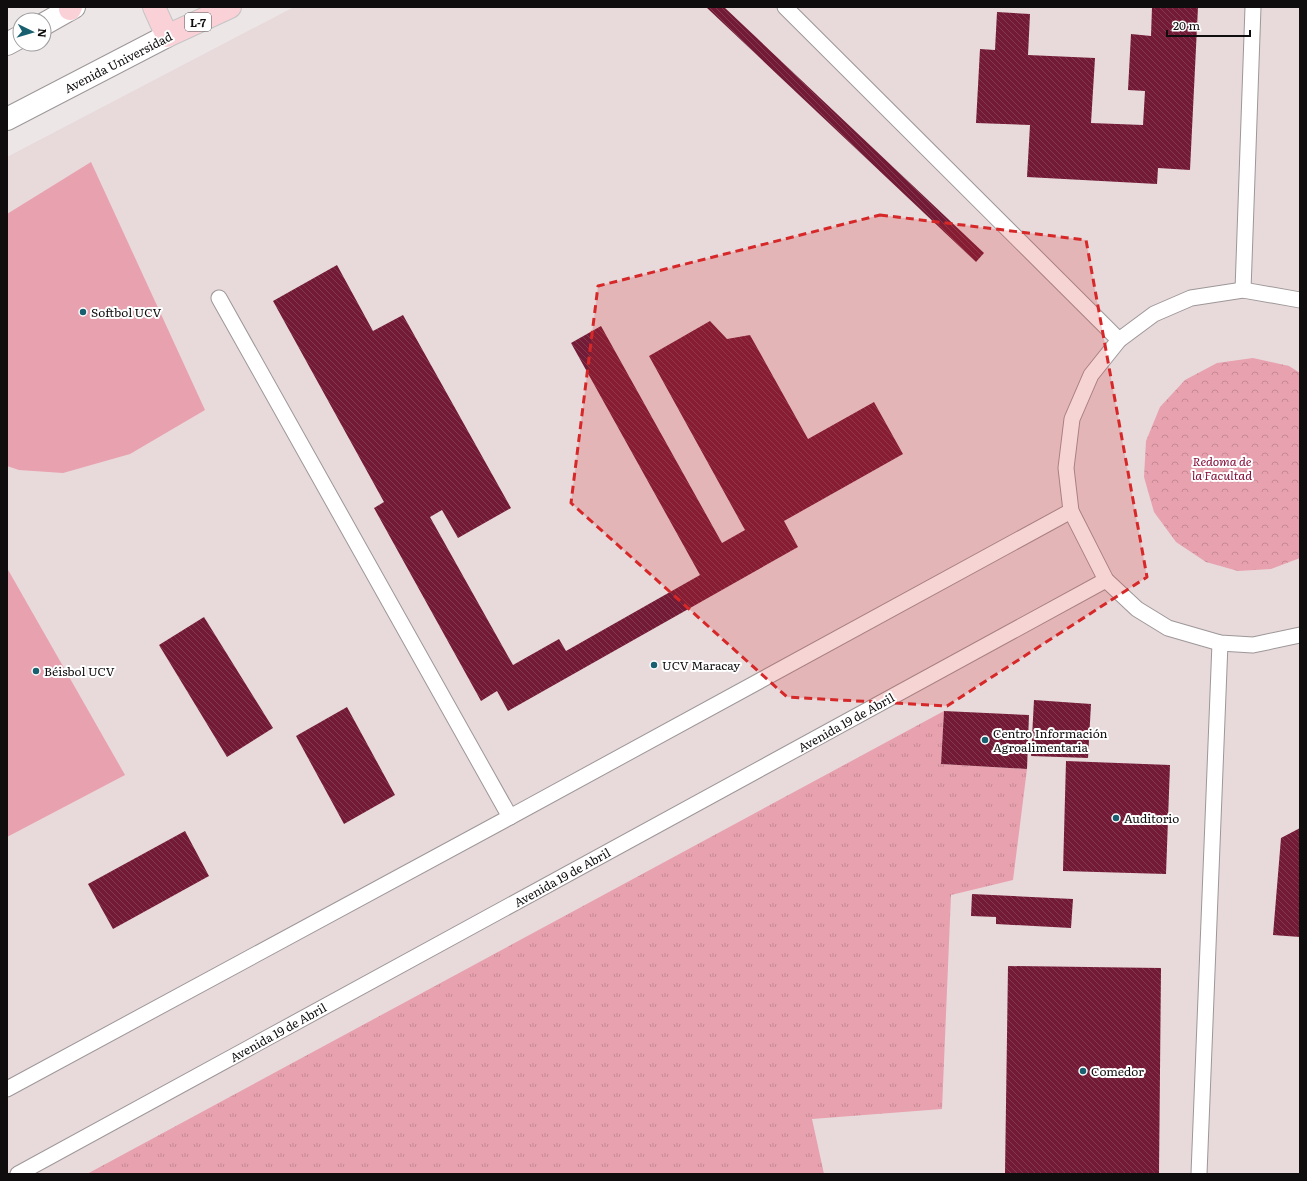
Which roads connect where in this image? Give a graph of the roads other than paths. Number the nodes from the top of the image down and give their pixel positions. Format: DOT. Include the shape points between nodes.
graph roads {
  1 [pos="154,7"];
  2 [pos="785,7"];
  3 [pos="1253,7"];
  4 [pos="71,8"];
  5 [pos="223,9"];
  6 [pos="52,19"];
  7 [pos="167,36"];
  8 [pos="7,119"];
  9 [pos="1243,290"];
  10 [pos="219,298"];
  11 [pos="1300,300"];
  12 [pos="1119,340"];
  13 [pos="1071,511"];
  14 [pos="1106,580"];
  15 [pos="1300,635"];
  16 [pos="1220,644"];
  17 [pos="510,817"];
  18 [pos="7,1088"];
  19 [pos="18,1174"];
  20 [pos="1199,1174"];
  1 -- 7 [label="main road"];
  2 -- 12 [label="lane"];
  3 -- 9 [label="lane"];
  4 -- 6 [label="street"];
  5 -- 7 [label="main road, Avenida Universidad / L-7"];
  7 -- 8 [label="street, Avenida Universidad"];
  9 -- 11 [label="lane"];
  9 -- 12 [label="lane" via="1191,298 1154,314"];
  10 -- 17 [label="lane"];
  12 -- 13 [label="lane" via="1091,375 1072,419 1066,468"];
  13 -- 14 [label="lane"];
  13 -- 17 [label="lane"];
  14 -- 16 [label="lane" via="1137,609 1168,628"];
  14 -- 19 [label="lane, Avenida 19 de Abril"];
  15 -- 16 [label="lane" via="1253,645"];
  16 -- 20 [label="lane"];
  17 -- 18 [label="lane"];
}
